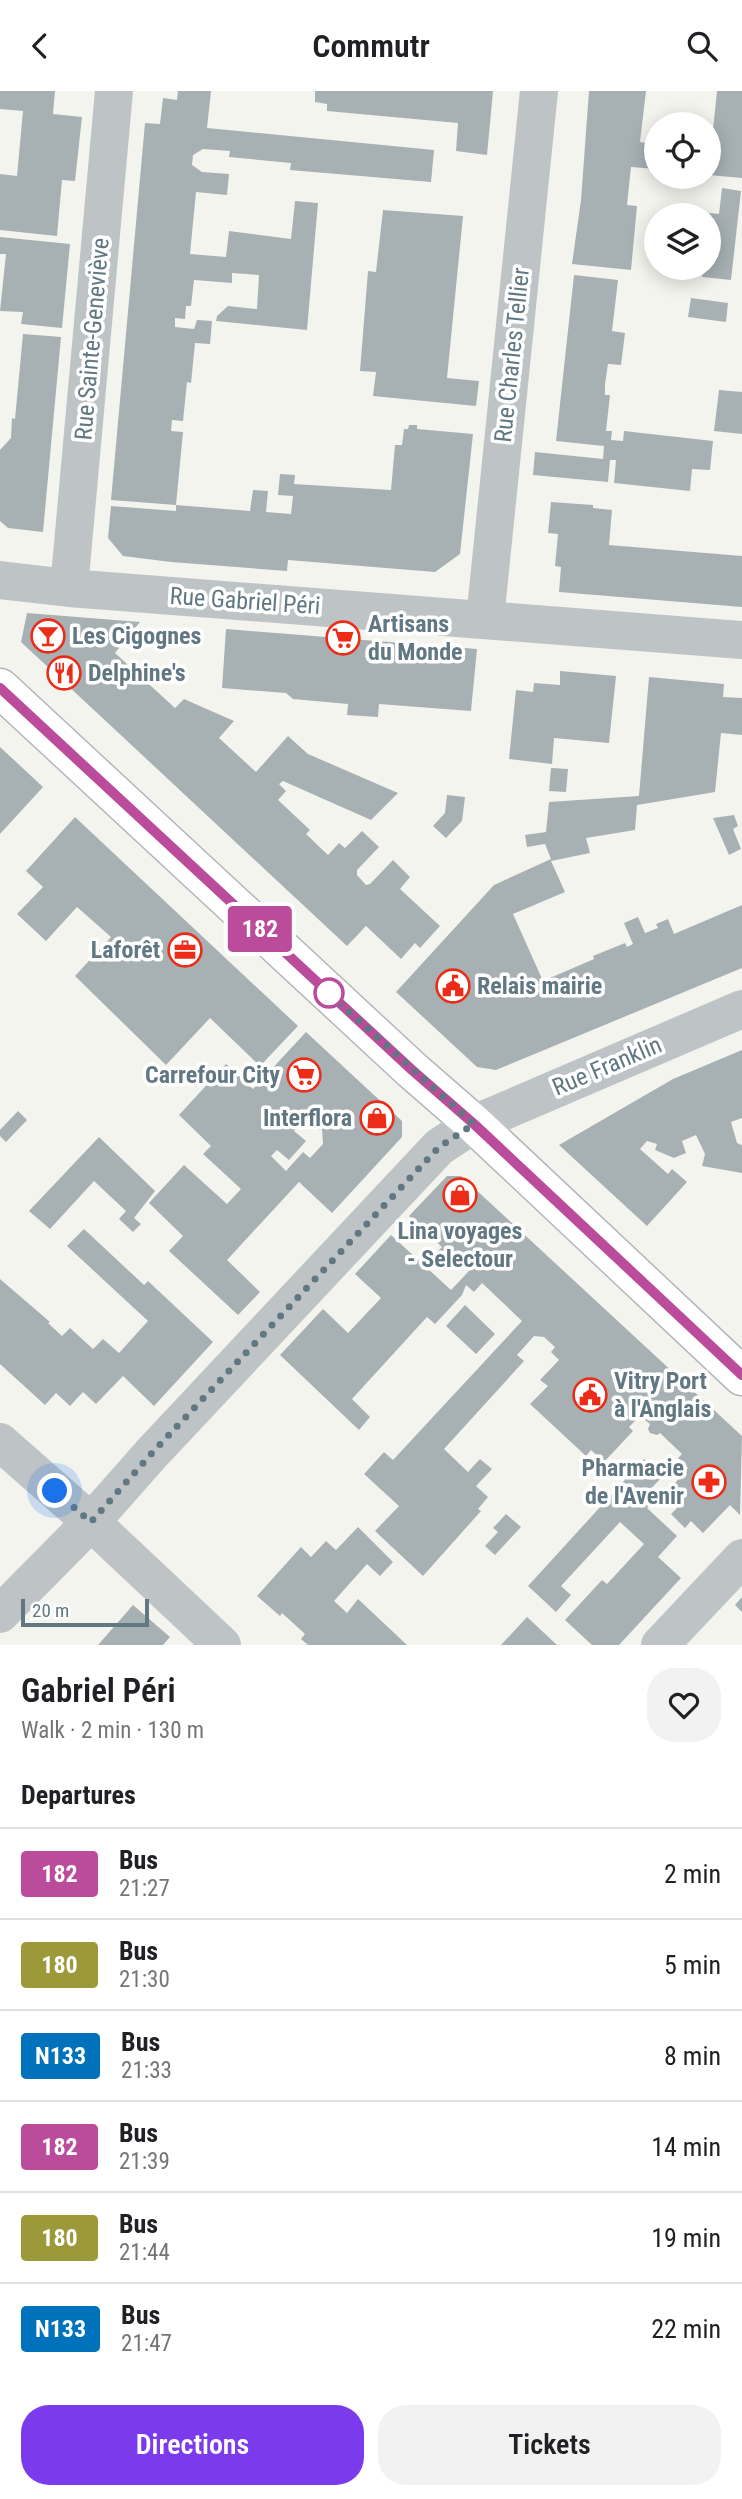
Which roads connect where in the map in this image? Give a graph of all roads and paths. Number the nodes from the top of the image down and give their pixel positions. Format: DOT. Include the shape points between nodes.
graph roads {
  1 [pos="114,91"];
  2 [pos="538,91"];
  3 [pos="0,580"];
  4 [pos="69,588"];
  5 [pos="485,619"];
  6 [pos="742,640"];
  7 [pos="0,688"];
  8 [pos="742,1009"];
  9 [pos="474,1124"];
  10 [pos="742,1375"];
  11 [pos="0,1442"];
  12 [pos="91,1522"];
  13 [pos="742,1558"];
  14 [pos="0,1614"];
  15 [pos="222,1645"];
  16 [pos="660,1645"];
  1 -- 4 [label="street, Rue Sainte-Geneviève"];
  2 -- 5 [label="street, Rue Charles Tellier"];
  3 -- 4 [label="street, Rue Gabriel Péri"];
  4 -- 5 [label="street, Rue Gabriel Péri"];
  5 -- 6 [label="street, Rue Gabriel Péri"];
  7 -- 9 [label="main road"];
  8 -- 9 [label="street, Rue Franklin"];
  9 -- 10 [label="main road"];
  9 -- 12 [label="street, Rue Franklin" via="439,1147"];
  11 -- 12 [label="street"];
  12 -- 14 [label="street, Rue Franklin"];
  12 -- 15 [label="street"];
  13 -- 16 [label="street"];
}
